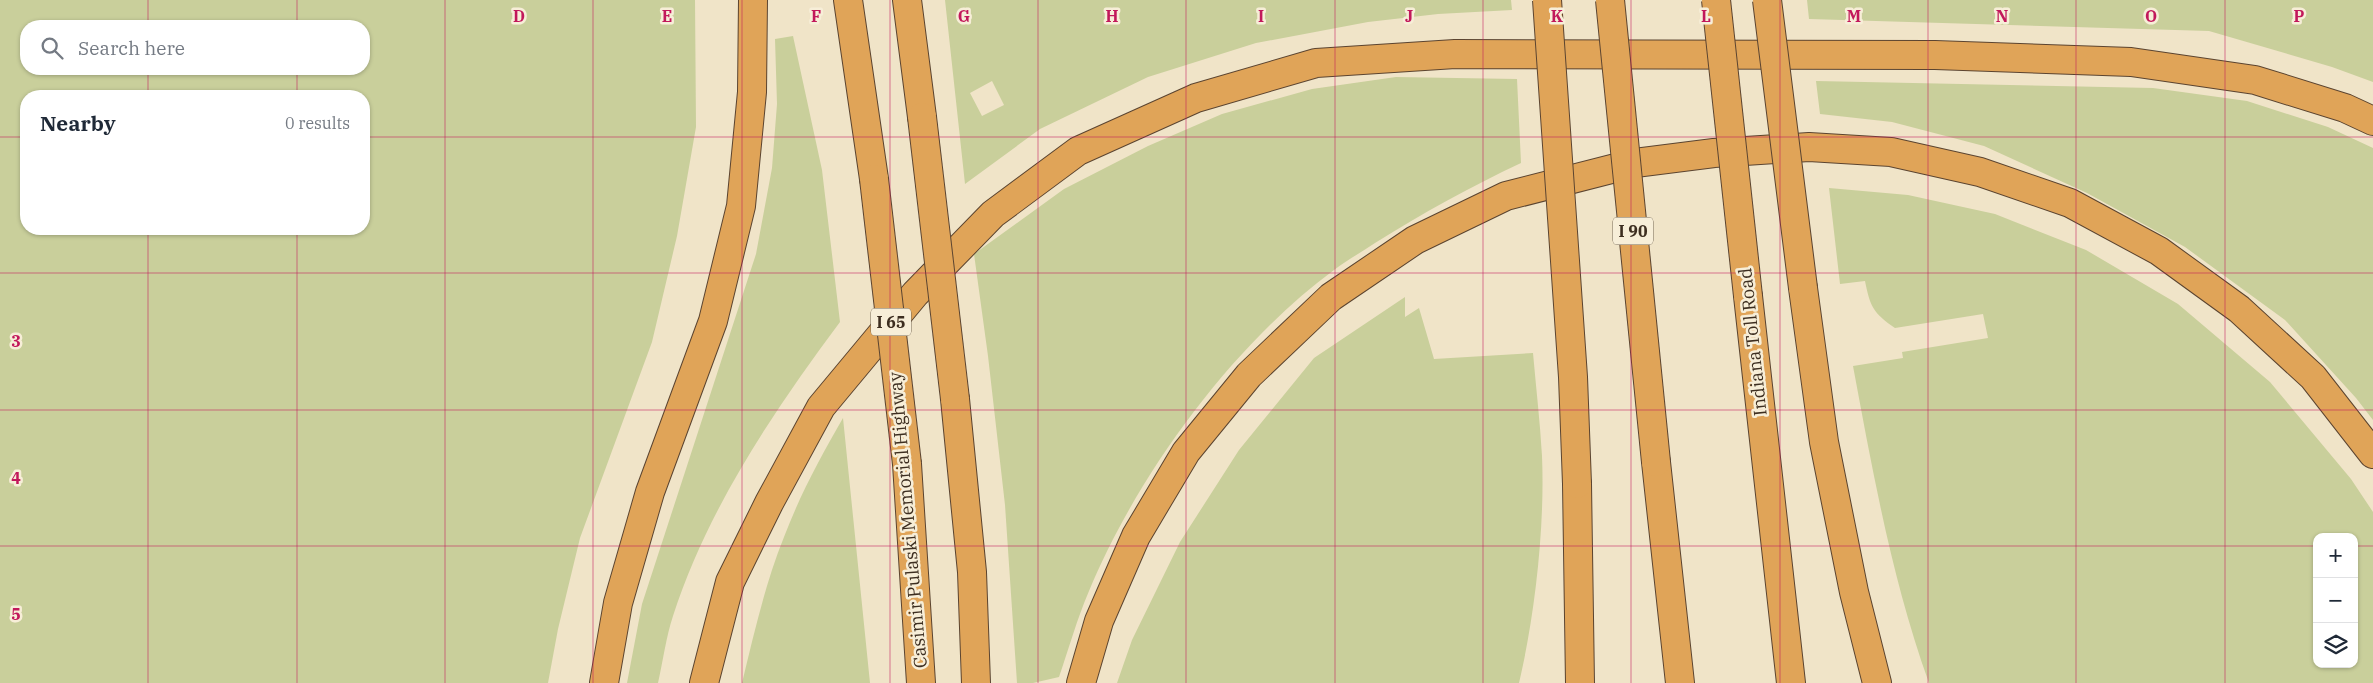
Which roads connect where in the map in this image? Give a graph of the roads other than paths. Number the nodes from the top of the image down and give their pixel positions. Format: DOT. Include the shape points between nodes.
graph roads {
  1 [pos="753,0"];
  2 [pos="848,0"];
  3 [pos="907,0"];
  4 [pos="1547,0"];
  5 [pos="1610,0"];
  6 [pos="1716,0"];
  7 [pos="1767,0"];
  8 [pos="2373,121"];
  9 [pos="2373,454"];
  10 [pos="604,683"];
  11 [pos="704,683"];
  12 [pos="921,683"];
  13 [pos="976,683"];
  14 [pos="1081,683"];
  15 [pos="1580,683"];
  16 [pos="1680,683"];
  17 [pos="1791,683"];
  18 [pos="1876,683"];
  1 -- 10 [label="highway" via="752,92 741,206 713,321 650,492 618,604"];
  2 -- 12 [label="highway, Casimir Pulaski Memorial Highway / I 65, bridge" via="874,179 908,464"];
  3 -- 13 [label="highway, bridge" via="955,399 972,572"];
  4 -- 15 [label="highway, bridge" via="1573,376"];
  5 -- 16 [label="highway, I 90, bridge"];
  6 -- 17 [label="highway, Indiana Toll Road, bridge"];
  7 -- 18 [label="highway, bridge" via="1824,442"];
  8 -- 11 [label="highway" via="2345,108 2255,80 2131,62 1935,55 1455,54 1316,63 1196,98 1078,151 993,214 915,294 816,416 730,582"];
  9 -- 14 [label="highway" via="2313,377 2239,309 2159,251 2070,203 1980,172 1891,152 1809,147 1714,153 1635,163 1506,196 1415,240 1318,310 1249,375 1186,452 1136,536 1099,621"];
}
